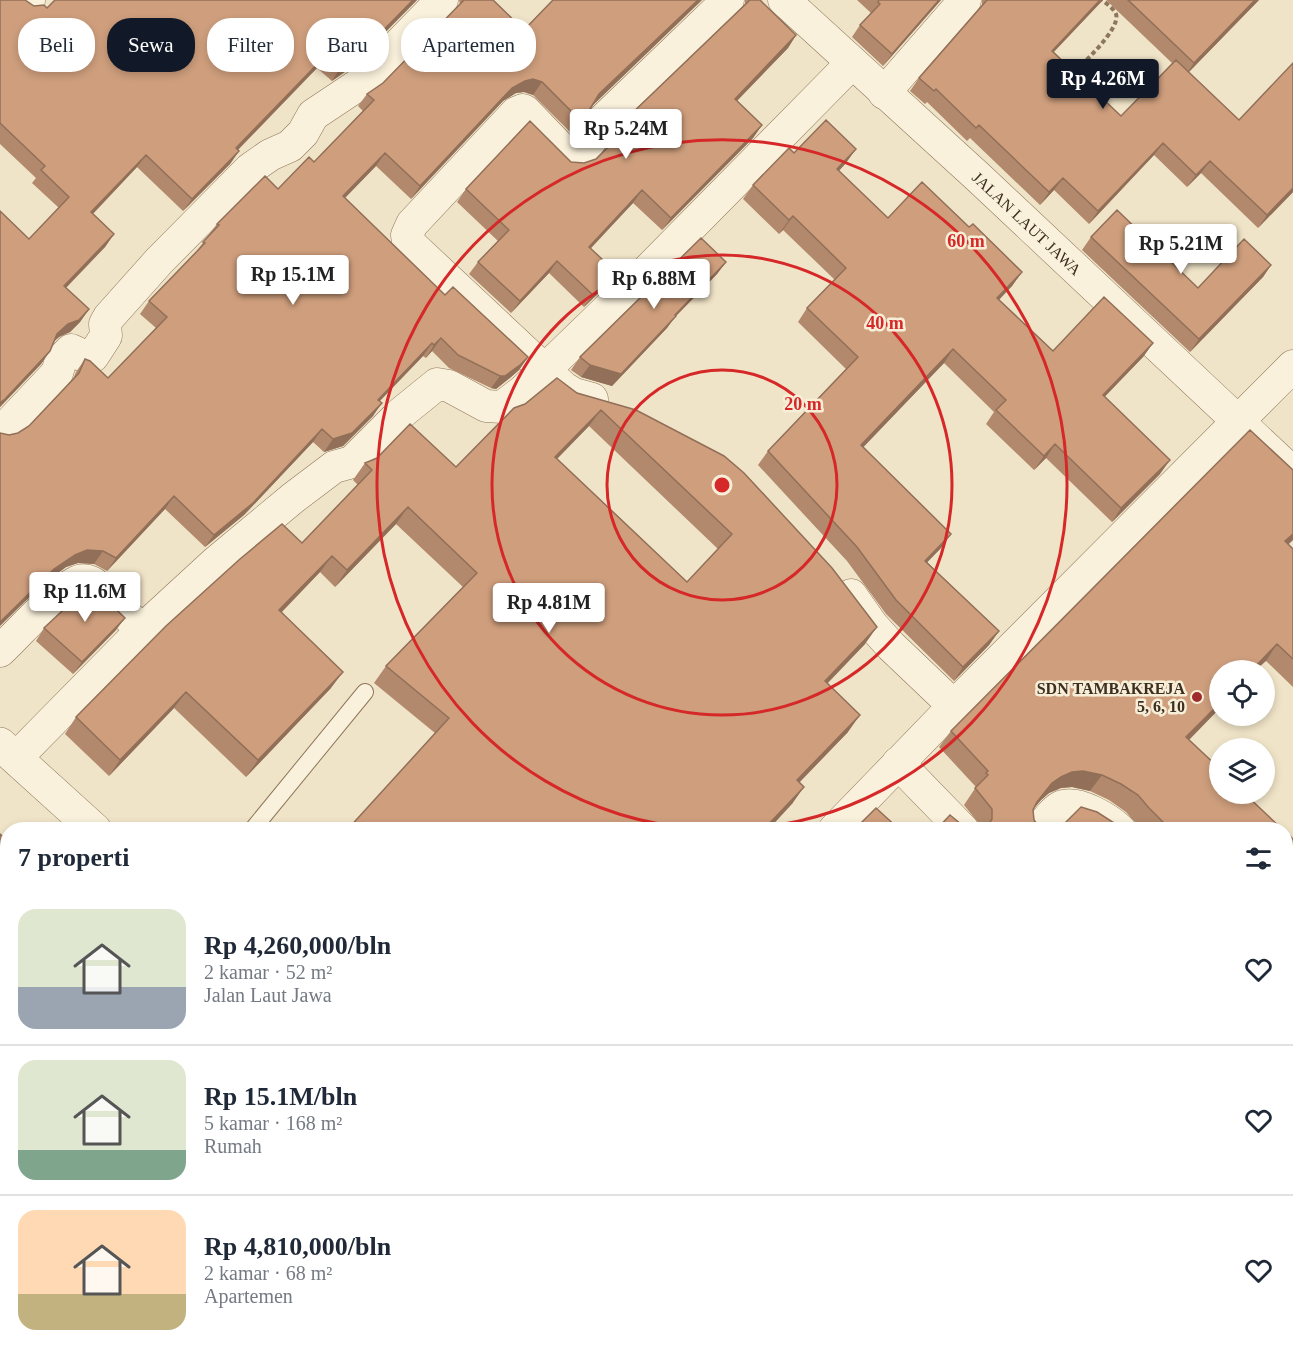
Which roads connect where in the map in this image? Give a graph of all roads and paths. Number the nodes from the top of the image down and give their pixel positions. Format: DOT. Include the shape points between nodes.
graph roads {
  1 [pos="442,0"];
  2 [pos="728,0"];
  3 [pos="784,0"];
  4 [pos="964,0"];
  5 [pos="1102,0"];
  6 [pos="852,63"];
  7 [pos="1063,84"];
  8 [pos="884,93"];
  9 [pos="1293,366"];
  10 [pos="546,370"];
  11 [pos="620,407"];
  12 [pos="1239,421"];
  13 [pos="0,430"];
  14 [pos="1293,473"];
  15 [pos="834,573"];
  16 [pos="142,630"];
  17 [pos="0,651"];
  18 [pos="365,692"];
  19 [pos="954,706"];
  20 [pos="8,751"];
  21 [pos="898,763"];
  22 [pos="86,822"];
  23 [pos="259,822"];
  24 [pos="842,822"];
  25 [pos="955,822"];
  26 [pos="1046,822"];
  27 [pos="1109,822"];
  1 -- 13 [label="street" via="361,83 313,115 290,146 250,169 109,317 106,336 93,356 71,350 61,360 57,373"];
  2 -- 10 [label="street" via="603,120 575,158 570,158 525,111 516,112 412,224 408,242"];
  3 -- 6 [label="street, JALAN LAUT JAWA"];
  4 -- 8 [label="street"];
  5 -- 7 [label="path" via="1114,11 1116,24"];
  6 -- 8 [label="street, JALAN LAUT JAWA"];
  6 -- 10 [label="street"];
  8 -- 12 [label="street, JALAN LAUT JAWA"];
  9 -- 12 [label="street"];
  10 -- 11 [label="street" via="574,394"];
  10 -- 16 [label="street" via="502,407 486,406 437,384 352,462 334,467 293,498"];
  12 -- 14 [label="street, JALAN LAUT JAWA"];
  12 -- 19 [label="street"];
  15 -- 19 [label="street" via="872,625"];
  16 -- 17 [label="street" via="86,580 59,594"];
  16 -- 20 [label="street"];
  18 -- 23 [label="lane"];
  19 -- 21 [label="street"];
  20 -- 22 [label="street"];
  21 -- 24 [label="street"];
  21 -- 25 [label="street"];
  26 -- 27 [label="street" via="1061,806 1069,805 1095,812"];
}
